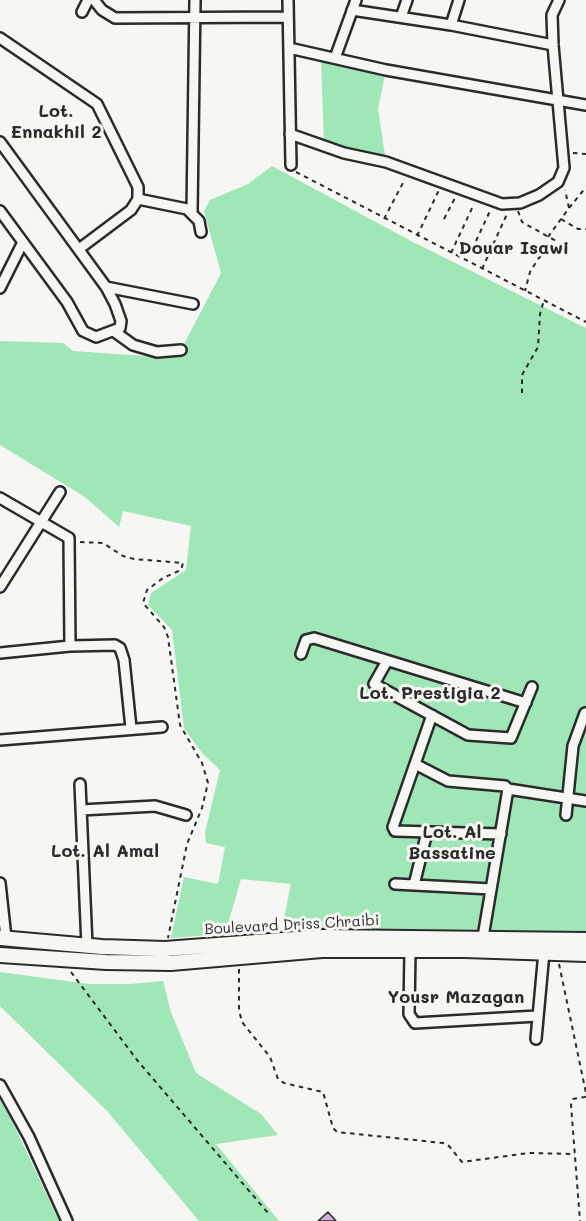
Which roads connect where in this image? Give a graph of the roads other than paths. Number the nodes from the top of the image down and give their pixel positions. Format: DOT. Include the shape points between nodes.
graph roads {
  1 [pos="88,0"];
  2 [pos="94,0"];
  3 [pos="195,0"];
  4 [pos="288,0"];
  5 [pos="407,0"];
  6 [pos="459,0"];
  7 [pos="559,0"];
  8 [pos="354,5"];
  9 [pos="82,12"];
  10 [pos="195,16"];
  11 [pos="288,17"];
  12 [pos="401,17"];
  13 [pos="452,25"];
  14 [pos="0,38"];
  15 [pos="553,45"];
  16 [pos="289,48"];
  17 [pos="335,58"];
  18 [pos="558,100"];
  19 [pos="586,105"];
  20 [pos="290,134"];
  21 [pos="0,142"];
  22 [pos="291,165"];
  23 [pos="138,199"];
  24 [pos="0,211"];
  25 [pos="192,213"];
  26 [pos="201,232"];
  27 [pos="22,242"];
  28 [pos="79,249"];
  29 [pos="106,287"];
  30 [pos="0,288"];
  31 [pos="193,304"];
  32 [pos="115,332"];
  33 [pos="181,350"];
  34 [pos="60,492"];
  35 [pos="0,498"];
  36 [pos="40,521"];
  37 [pos="0,587"];
  38 [pos="70,646"];
  39 [pos="0,653"];
  40 [pos="301,654"];
  41 [pos="387,661"];
  42 [pos="532,687"];
  43 [pos="525,704"];
  44 [pos="585,713"];
  45 [pos="432,715"];
  46 [pos="162,727"];
  47 [pos="131,728"];
  48 [pos="0,740"];
  49 [pos="415,764"];
  50 [pos="80,783"];
  51 [pos="508,789"];
  52 [pos="568,798"];
  53 [pos="586,801"];
  54 [pos="81,810"];
  55 [pos="186,815"];
  56 [pos="566,815"];
  57 [pos="427,832"];
  58 [pos="501,834"];
  59 [pos="0,883"];
  60 [pos="395,884"];
  61 [pos="414,885"];
  62 [pos="491,889"];
  63 [pos="483,937"];
  64 [pos="3,938"];
  65 [pos="586,940"];
  66 [pos="322,944"];
  67 [pos="87,946"];
  68 [pos="291,946"];
  69 [pos="410,950"];
  70 [pos="550,952"];
  71 [pos="586,954"];
  72 [pos="0,956"];
  73 [pos="537,1017"];
  74 [pos="536,1039"];
  75 [pos="0,1085"];
  76 [pos="67,1221"];
  1 -- 9 [label="street"];
  2 -- 10 [label="street" via="116,18"];
  3 -- 10 [label="street"];
  4 -- 11 [label="street"];
  5 -- 12 [label="street"];
  6 -- 13 [label="street"];
  7 -- 15 [label="street" via="552,15"];
  8 -- 12 [label="street"];
  8 -- 17 [label="street"];
  10 -- 11 [label="street"];
  10 -- 25 [label="street"];
  11 -- 16 [label="street"];
  12 -- 13 [label="street"];
  13 -- 15 [label="street"];
  14 -- 23 [label="street" via="97,104 138,187"];
  15 -- 18 [label="street"];
  16 -- 17 [label="street"];
  16 -- 20 [label="street"];
  17 -- 18 [label="street"];
  18 -- 19 [label="street"];
  18 -- 20 [label="street" via="564,168 558,182 539,195 514,203 495,201 410,170"];
  20 -- 22 [label="street"];
  21 -- 28 [label="street"];
  23 -- 25 [label="street"];
  23 -- 28 [label="street" via="131,210"];
  24 -- 27 [label="street"];
  25 -- 26 [label="street"];
  27 -- 30 [label="street"];
  27 -- 32 [label="street" via="67,302 83,331 96,337"];
  28 -- 29 [label="street"];
  29 -- 31 [label="street"];
  29 -- 32 [label="street" via="121,321"];
  32 -- 33 [label="street" via="133,345 158,352"];
  34 -- 36 [label="street"];
  35 -- 36 [label="street"];
  36 -- 37 [label="street"];
  36 -- 38 [label="street" via="69,538"];
  38 -- 39 [label="street"];
  38 -- 47 [label="street" via="105,644 120,648"];
  40 -- 41 [label="street" via="306,640 314,638"];
  41 -- 43 [label="street"];
  41 -- 45 [label="street" via="374,684"];
  42 -- 43 [label="street"];
  43 -- 45 [label="street" via="511,738 468,735"];
  44 -- 52 [label="street" via="573,746"];
  45 -- 49 [label="street"];
  46 -- 47 [label="street"];
  47 -- 48 [label="street"];
  49 -- 51 [label="street" via="448,781"];
  49 -- 57 [label="street" via="393,827 395,831"];
  50 -- 54 [label="street"];
  51 -- 52 [label="street"];
  51 -- 58 [label="street"];
  52 -- 53 [label="street"];
  52 -- 56 [label="street"];
  54 -- 55 [label="street" via="155,806"];
  54 -- 67 [label="street"];
  57 -- 58 [label="street"];
  57 -- 61 [label="street"];
  58 -- 62 [label="street"];
  59 -- 64 [label="street"];
  60 -- 61 [label="street"];
  61 -- 62 [label="street"];
  62 -- 63 [label="street"];
  63 -- 65 [label="main road, Boulevard Driss Chraibi"];
  63 -- 66 [label="main road, Boulevard Driss Chraibi"];
  64 -- 67 [label="main road, Boulevard Driss Chraibi"];
  66 -- 68 [label="main road, Boulevard Driss Chraibi"];
  66 -- 69 [label="main road, Boulevard Driss Chraibi"];
  67 -- 68 [label="main road, Boulevard Driss Chraibi"];
  68 -- 72 [label="main road, Boulevard Driss Chraibi" via="239,957 171,963"];
  69 -- 70 [label="main road, Boulevard Driss Chraibi"];
  69 -- 73 [label="street" via="409,1014 415,1023"];
  70 -- 71 [label="main road, Boulevard Driss Chraibi"];
  70 -- 73 [label="street"];
  73 -- 74 [label="street"];
  75 -- 76 [label="street"];
}
